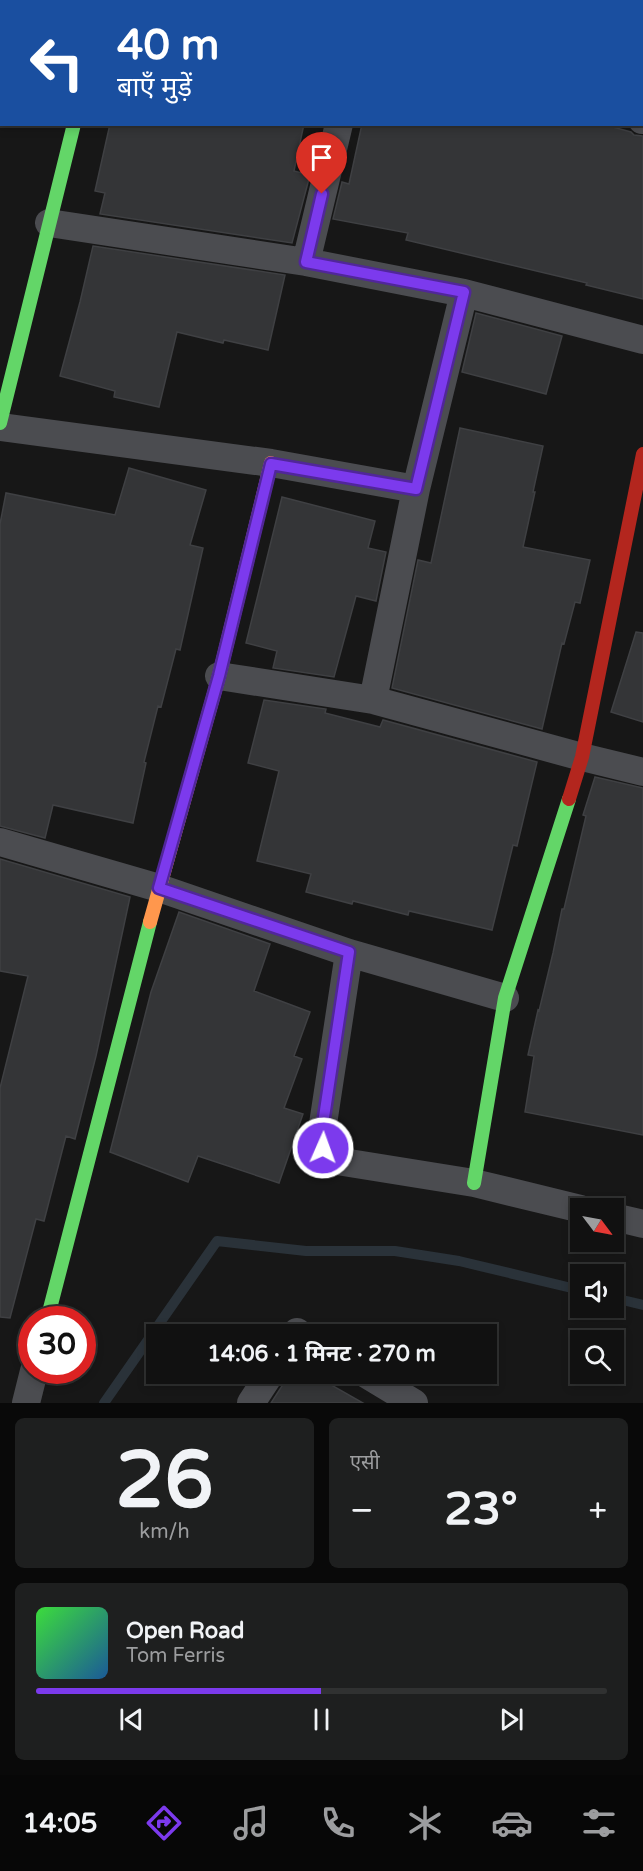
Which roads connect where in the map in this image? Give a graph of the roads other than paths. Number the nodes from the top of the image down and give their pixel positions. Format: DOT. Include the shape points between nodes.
graph roads {
  1 [pos="73,126"];
  2 [pos="339,126"];
  3 [pos="49,223"];
  4 [pos="306,262"];
  5 [pos="464,292"];
  6 [pos="643,340"];
  7 [pos="0,425"];
  8 [pos="643,454"];
  9 [pos="271,464"];
  10 [pos="416,489"];
  11 [pos="219,676"];
  12 [pos="373,700"];
  13 [pos="582,757"];
  14 [pos="643,772"];
  15 [pos="0,842"];
  16 [pos="159,888"];
  17 [pos="349,952"];
  18 [pos="505,998"];
  19 [pos="474,1183"];
  20 [pos="570,1206"];
  21 [pos="624,1219"];
  22 [pos="643,1224"];
  23 [pos="51,1306"];
  24 [pos="31,1384"];
  25 [pos="263,1384"];
  26 [pos="383,1384"];
  27 [pos="26,1403"];
  28 [pos="251,1403"];
  29 [pos="414,1403"];
  1 -- 3 [label="street"];
  2 -- 4 [label="street"];
  3 -- 4 [label="street"];
  3 -- 7 [label="street"];
  4 -- 5 [label="street"];
  5 -- 6 [label="street"];
  5 -- 10 [label="street"];
  7 -- 9 [label="street"];
  8 -- 13 [label="street"];
  9 -- 10 [label="street"];
  9 -- 11 [label="street"];
  10 -- 12 [label="street"];
  11 -- 12 [label="street"];
  11 -- 16 [label="street"];
  12 -- 13 [label="street"];
  13 -- 14 [label="street"];
  13 -- 18 [label="street"];
  15 -- 16 [label="street"];
  16 -- 17 [label="street"];
  16 -- 23 [label="street"];
  17 -- 18 [label="street"];
  17 -- 19 [label="street" via="321,1137 323,1148 337,1161"];
  18 -- 19 [label="street"];
  19 -- 20 [label="street"];
  21 -- 22 [label="street"];
  24 -- 27 [label="street"];
  25 -- 28 [label="street"];
  26 -- 29 [label="street"];
}
